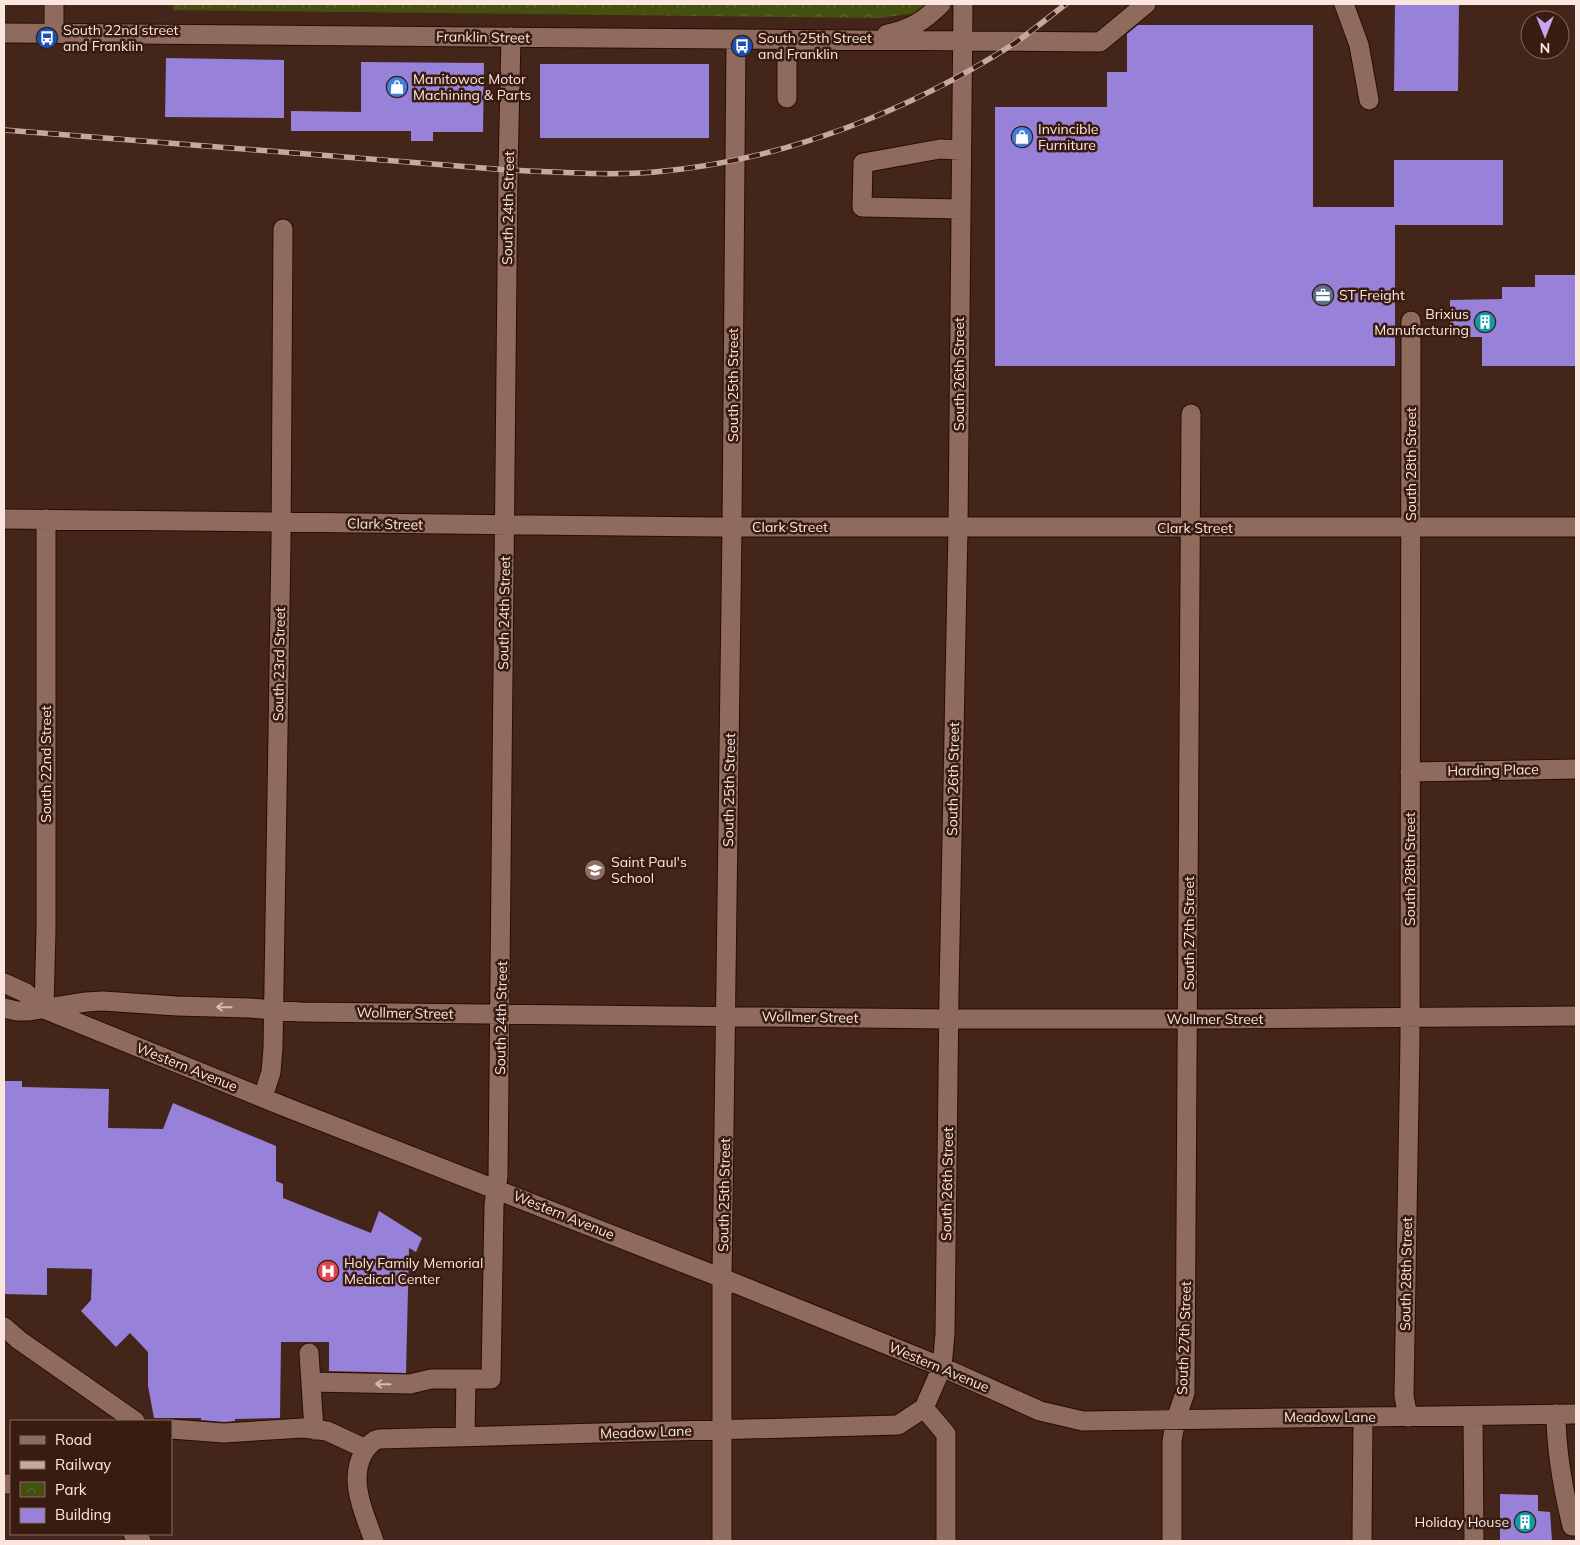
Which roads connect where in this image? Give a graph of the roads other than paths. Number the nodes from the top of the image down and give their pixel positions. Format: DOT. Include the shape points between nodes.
graph roads {
  1 [pos="54,4"];
  2 [pos="942,4"];
  3 [pos="963,4"];
  4 [pos="1146,4"];
  5 [pos="1344,4"];
  6 [pos="4,33"];
  7 [pos="54,33"];
  8 [pos="511,37"];
  9 [pos="736,39"];
  10 [pos="788,40"];
  11 [pos="851,40"];
  12 [pos="962,41"];
  13 [pos="787,98"];
  14 [pos="1369,100"];
  15 [pos="960,150"];
  16 [pos="960,209"];
  17 [pos="283,230"];
  18 [pos="1411,321"];
  19 [pos="1191,414"];
  20 [pos="4,518"];
  21 [pos="46,519"];
  22 [pos="282,522"];
  23 [pos="506,525"];
  24 [pos="732,527"];
  25 [pos="958,527"];
  26 [pos="1576,527"];
  27 [pos="1191,528"];
  28 [pos="1411,528"];
  29 [pos="1576,769"];
  30 [pos="1410,772"];
  31 [pos="4,983"];
  32 [pos="4,1008"];
  33 [pos="44,1009"];
  34 [pos="273,1010"];
  35 [pos="501,1014"];
  36 [pos="726,1016"];
  37 [pos="1576,1016"];
  38 [pos="1410,1018"];
  39 [pos="949,1019"];
  40 [pos="1188,1019"];
  41 [pos="263,1098"];
  42 [pos="496,1188"];
  43 [pos="722,1278"];
  44 [pos="4,1327"];
  45 [pos="309,1353"];
  46 [pos="942,1367"];
  47 [pos="466,1379"];
  48 [pos="311,1382"];
  49 [pos="924,1408"];
  50 [pos="1556,1414"];
  51 [pos="1576,1414"];
  52 [pos="1473,1416"];
  53 [pos="1363,1417"];
  54 [pos="1408,1417"];
  55 [pos="1176,1419"];
  56 [pos="134,1420"];
  57 [pos="1083,1421"];
  58 [pos="172,1429"];
  59 [pos="314,1430"];
  60 [pos="722,1430"];
  61 [pos="465,1437"];
  62 [pos="366,1449"];
  63 [pos="1576,1526"];
  64 [pos="374,1541"];
  65 [pos="722,1541"];
  66 [pos="946,1541"];
  67 [pos="1172,1541"];
  68 [pos="1362,1541"];
  69 [pos="1474,1541"];
  1 -- 7 [label="street"];
  2 -- 11 [label="street" via="914,26"];
  3 -- 12 [label="street, South 26th Street"];
  4 -- 12 [label="street, Franklin Street" via="1100,42"];
  5 -- 14 [label="street" via="1359,45"];
  6 -- 7 [label="street, Franklin Street"];
  7 -- 8 [label="street, Franklin Street"];
  8 -- 9 [label="street, Franklin Street"];
  8 -- 23 [label="street, South 24th Street"];
  9 -- 10 [label="street, Franklin Street"];
  9 -- 24 [label="street, South 25th Street"];
  10 -- 11 [label="street, Franklin Street"];
  10 -- 13 [label="street"];
  11 -- 12 [label="street, Franklin Street"];
  12 -- 15 [label="street, South 26th Street"];
  15 -- 16 [label="street, South 26th Street"];
  15 -- 16 [label="street" via="940,149 863,163 862,207"];
  16 -- 25 [label="street, South 26th Street"];
  17 -- 22 [label="street, South 23rd Street"];
  18 -- 28 [label="street, South 28th Street"];
  19 -- 27 [label="street, South 27th Street"];
  20 -- 21 [label="street, Clark Street"];
  21 -- 22 [label="street, Clark Street"];
  21 -- 33 [label="street, South 22nd Street"];
  22 -- 23 [label="street, Clark Street"];
  22 -- 34 [label="street, South 23rd Street"];
  23 -- 24 [label="street, Clark Street"];
  23 -- 35 [label="street, South 24th Street"];
  24 -- 25 [label="street, Clark Street"];
  24 -- 36 [label="street, South 25th Street"];
  25 -- 27 [label="street, Clark Street"];
  25 -- 39 [label="street, South 26th Street"];
  26 -- 28 [label="street, Clark Street"];
  27 -- 28 [label="street, Clark Street"];
  27 -- 40 [label="street, South 27th Street"];
  28 -- 30 [label="street, South 28th Street"];
  29 -- 30 [label="street, Harding Place"];
  30 -- 38 [label="street, South 28th Street"];
  31 -- 33 [label="street, Western Avenue" via="26,993"];
  32 -- 33 [label="street, Western Avenue" via="17,1012"];
  34 -- 33 [label="street, Wollmer Street, one-way" via="103,1001"];
  33 -- 41 [label="street, Western Avenue"];
  34 -- 35 [label="street, Wollmer Street"];
  34 -- 41 [label="street, South 23rd Street" via="272,1069"];
  35 -- 36 [label="street, Wollmer Street"];
  35 -- 42 [label="street, South 24th Street"];
  36 -- 39 [label="street, Wollmer Street"];
  36 -- 43 [label="street, South 25th Street"];
  37 -- 38 [label="street, Wollmer Street"];
  38 -- 40 [label="street, Wollmer Street"];
  38 -- 54 [label="street, South 28th Street" via="1404,1396"];
  39 -- 40 [label="street, Wollmer Street"];
  39 -- 46 [label="street, South 26th Street"];
  40 -- 55 [label="street, South 27th Street" via="1185,1393"];
  41 -- 42 [label="street, Western Avenue"];
  42 -- 43 [label="street, Western Avenue"];
  42 -- 47 [label="street, South 24th Street" via="492,1379"];
  43 -- 46 [label="street, Western Avenue"];
  43 -- 60 [label="street, South 25th Street"];
  44 -- 56 [label="street"];
  45 -- 48 [label="street"];
  46 -- 49 [label="street, South 26th Street"];
  46 -- 57 [label="street, Western Avenue" via="1040,1411"];
  47 -- 48 [label="street, one-way" via="431,1379 410,1384"];
  47 -- 61 [label="street"];
  48 -- 59 [label="street"];
  49 -- 60 [label="street, Meadow Lane" via="898,1425"];
  49 -- 66 [label="street" via="946,1434"];
  50 -- 51 [label="street, Meadow Lane"];
  50 -- 52 [label="street, Meadow Lane"];
  50 -- 63 [label="street" via="1562,1487 1572,1526"];
  52 -- 54 [label="street, Meadow Lane"];
  52 -- 69 [label="street"];
  53 -- 54 [label="street, Meadow Lane"];
  53 -- 55 [label="street, Meadow Lane"];
  53 -- 68 [label="street"];
  55 -- 57 [label="street, Meadow Lane"];
  55 -- 67 [label="street, South 27th Street" via="1172,1441"];
  58 -- 59 [label="street" via="224,1433"];
  59 -- 62 [label="street" via="327,1431"];
  60 -- 61 [label="street, Meadow Lane"];
  60 -- 65 [label="street, South 25th Street"];
  61 -- 62 [label="street, Meadow Lane" via="379,1439"];
  62 -- 64 [label="street" via="358,1462 357,1483"];
}
